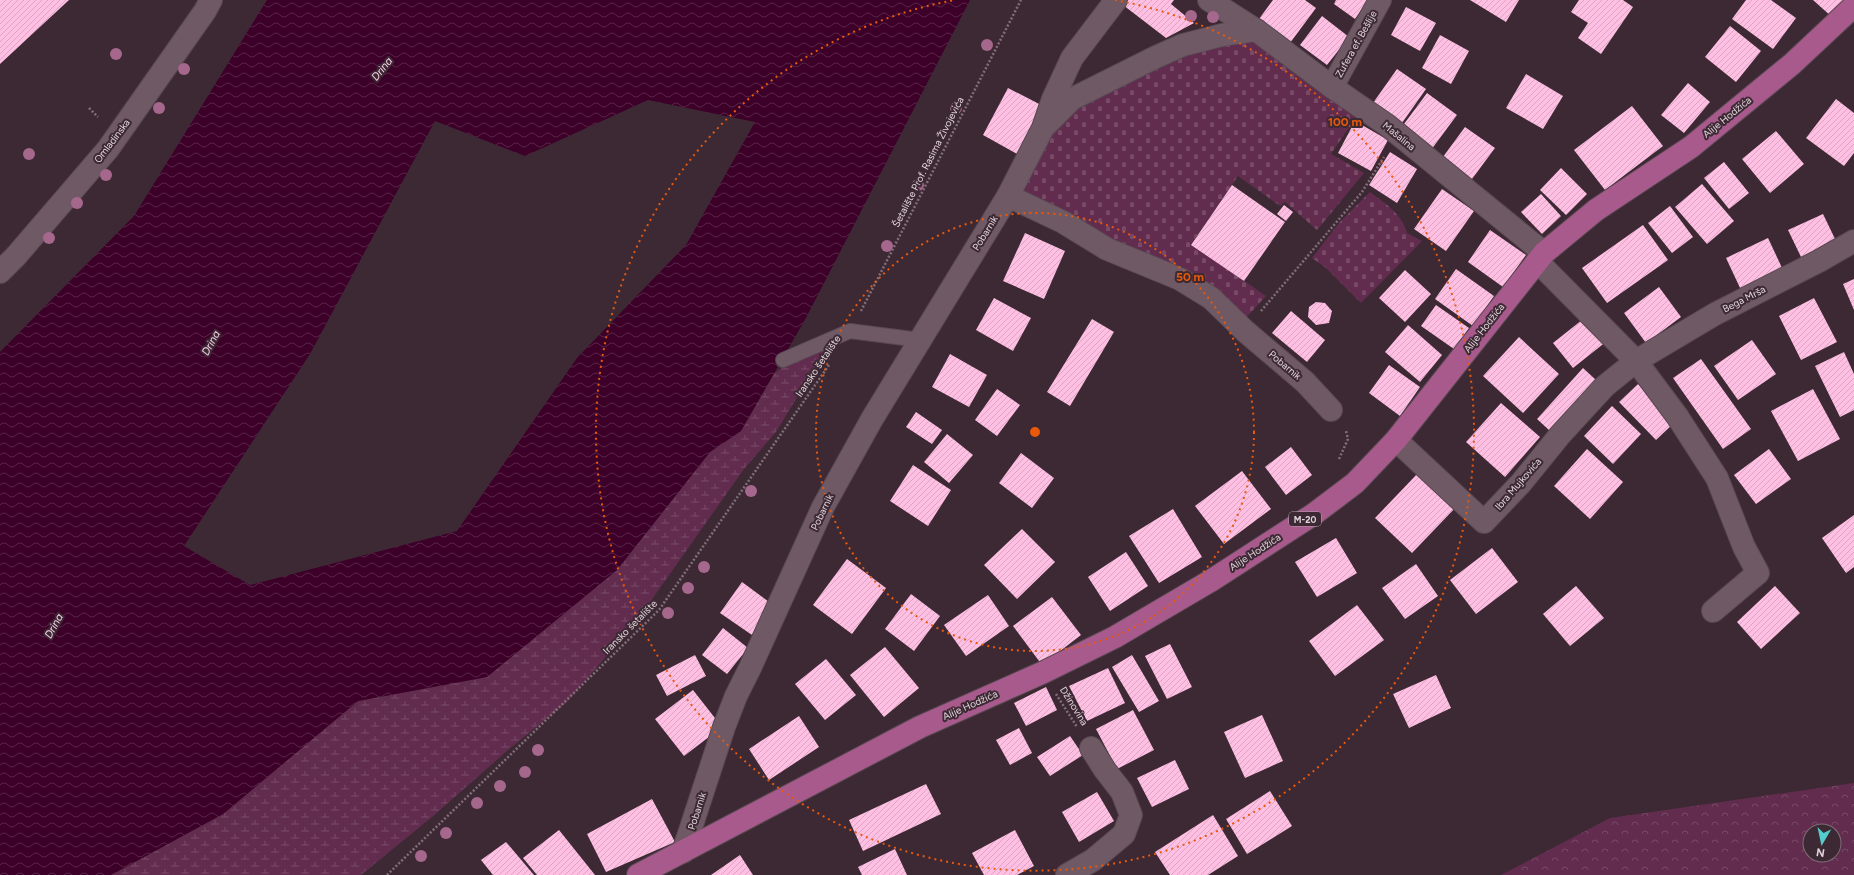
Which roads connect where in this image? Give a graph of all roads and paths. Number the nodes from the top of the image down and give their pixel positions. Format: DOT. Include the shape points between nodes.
graph roads {
  1 [pos="211,0"];
  2 [pos="1021,0"];
  3 [pos="1116,0"];
  4 [pos="1209,0"];
  5 [pos="1380,0"];
  6 [pos="1854,6"];
  7 [pos="1256,30"];
  8 [pos="1332,87"];
  9 [pos="1043,128"];
  10 [pos="1398,135"];
  11 [pos="1008,196"];
  12 [pos="1854,241"];
  13 [pos="1540,257"];
  14 [pos="0,272"];
  15 [pos="1269,300"];
  16 [pos="850,331"];
  17 [pos="920,340"];
  18 [pos="782,360"];
  19 [pos="1636,361"];
  20 [pos="1330,410"];
  21 [pos="1396,440"];
  22 [pos="1338,462"];
  23 [pos="1713,611"];
  24 [pos="1044,672"];
  25 [pos="1091,748"];
  26 [pos="683,852"];
  27 [pos="387,875"];
  28 [pos="638,875"];
  29 [pos="1067,875"];
  1 -- 14 [label="street, Omladinska" via="108,149"];
  2 -- 16 [label="path, Šetalište Prof. Rasima Živojevića"];
  3 -- 9 [label="street, Pobarnik" via="1072,58"];
  4 -- 7 [label="street, Mašalina"];
  5 -- 8 [label="street, Zufera ef. Bešlije"];
  6 -- 13 [label="main road, Alije Hodžića / M-20" via="1792,64 1691,147 1596,210"];
  7 -- 8 [label="street, Mašalina"];
  7 -- 9 [label="street, Pobarnik" via="1183,45 1134,67 1072,99"];
  8 -- 10 [label="street, Mašalina"];
  9 -- 11 [label="street, Pobarnik"];
  10 -- 13 [label="street, Mašalina"];
  10 -- 15 [label="path" via="1362,192"];
  11 -- 17 [label="street, Pobarnik"];
  11 -- 20 [label="street, Pobarnik" via="1063,222 1107,249 1180,279 1212,298 1245,331 1305,382"];
  12 -- 19 [label="street, Bega Mrša" via="1715,314"];
  13 -- 19 [label="street, Mašalina"];
  13 -- 21 [label="main road, Alije Hodžića / M-20"];
  16 -- 17 [label="lane"];
  16 -- 18 [label="lane"];
  16 -- 27 [label="path, Iransko šetalište" via="842,348 660,610"];
  17 -- 26 [label="street, Pobarnik" via="823,507 736,696"];
  19 -- 21 [label="street, Ibra Mujkovića" via="1605,386 1484,522"];
  19 -- 23 [label="street, Mašalina" via="1677,416 1717,478 1744,547 1758,572"];
  20 -- 22 [label="path" via="1344,424 1348,439"];
  21 -- 24 [label="main road, Alije Hodžića / M-20" via="1355,483 1314,514 1206,584 1115,636"];
  24 -- 25 [label="path, Džinovina"];
  24 -- 26 [label="main road, Alije Hodžića / M-20" via="920,726"];
  25 -- 29 [label="street" via="1122,792 1131,815 1124,834 1094,860"];
  26 -- 28 [label="main road, Alije Hodžića / M-20"];
}
